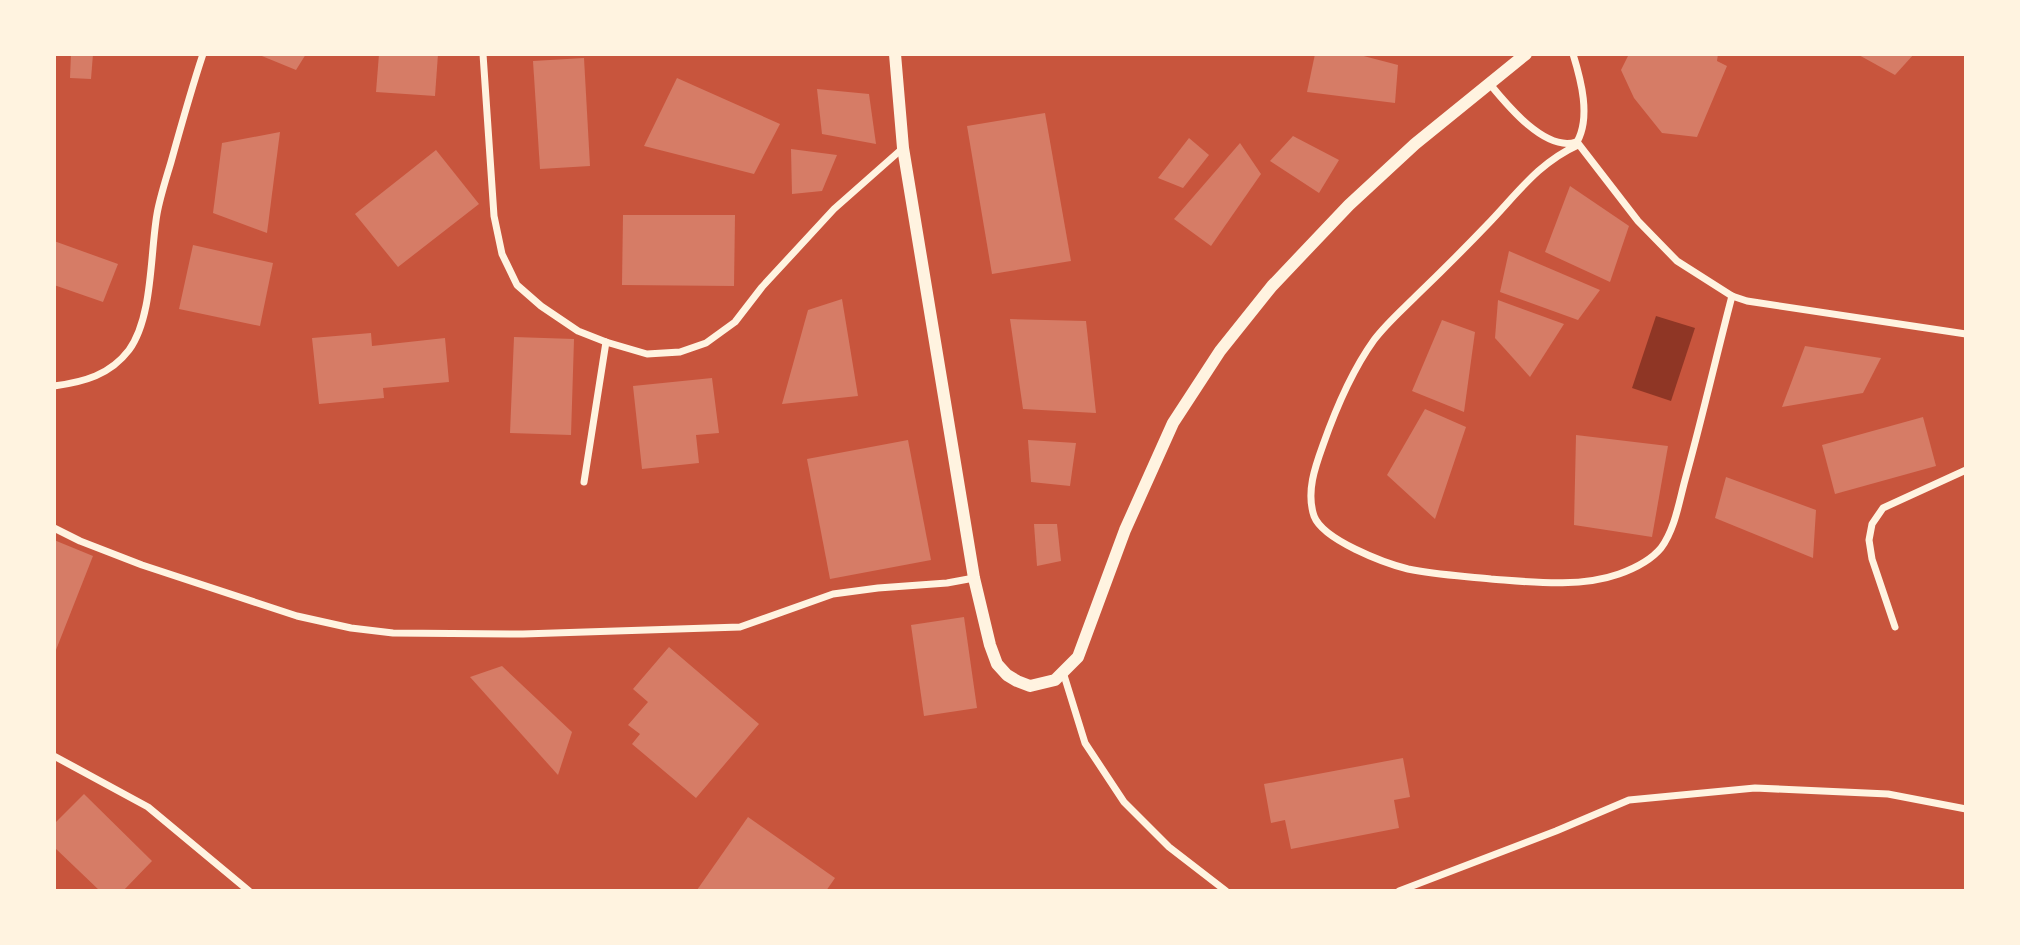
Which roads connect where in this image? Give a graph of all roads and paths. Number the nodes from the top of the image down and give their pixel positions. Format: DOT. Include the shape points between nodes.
graph roads {
  1 [pos="203,54"];
  2 [pos="483,54"];
  3 [pos="895,54"];
  4 [pos="1526,54"];
  5 [pos="1573,54"];
  6 [pos="1489,83"];
  7 [pos="1578,143"];
  8 [pos="903,148"];
  9 [pos="1731,296"];
  10 [pos="1966,334"];
  11 [pos="606,342"];
  12 [pos="54,386"];
  13 [pos="1966,470"];
  14 [pos="584,482"];
  15 [pos="54,528"];
  16 [pos="974,578"];
  17 [pos="1895,626"];
  18 [pos="1063,671"];
  19 [pos="54,756"];
  20 [pos="1966,809"];
  21 [pos="249,891"];
  22 [pos="1226,891"];
  23 [pos="1399,891"];
  1 -- 12 [label="street" via="157,213 142,324 130,349 99,376"];
  2 -- 11 [label="street" via="494,216 502,254 517,285 541,306 578,331"];
  3 -- 8 [label="street"];
  4 -- 6 [label="street"];
  5 -- 7 [label="street" via="1583,88"];
  6 -- 7 [label="street" via="1528,125 1568,145"];
  6 -- 18 [label="street" via="1349,205 1272,286 1220,351 1173,423 1125,530 1078,657"];
  7 -- 9 [label="street" via="1677,261"];
  7 -- 9 [label="street" via="1519,189 1374,340 1348,382 1318,460 1311,497 1321,528 1362,552 1405,568 1439,574 1545,583 1618,575 1644,562 1661,548 1673,524"];
  8 -- 11 [label="street" via="834,209 735,322 706,343 680,352 647,354"];
  8 -- 16 [label="street"];
  9 -- 10 [label="street"];
  11 -- 14 [label="street"];
  13 -- 17 [label="street" via="1883,509 1872,524 1872,559"];
  15 -- 16 [label="street" via="142,565 284,612 351,628 393,632 523,634 740,626 833,594"];
  16 -- 18 [label="street" via="990,645 1007,675 1030,686 1055,680"];
  18 -- 22 [label="street" via="1085,743 1124,802 1169,847"];
  19 -- 21 [label="street" via="148,807"];
  20 -- 23 [label="street" via="1888,794 1755,788 1629,800"];
}
